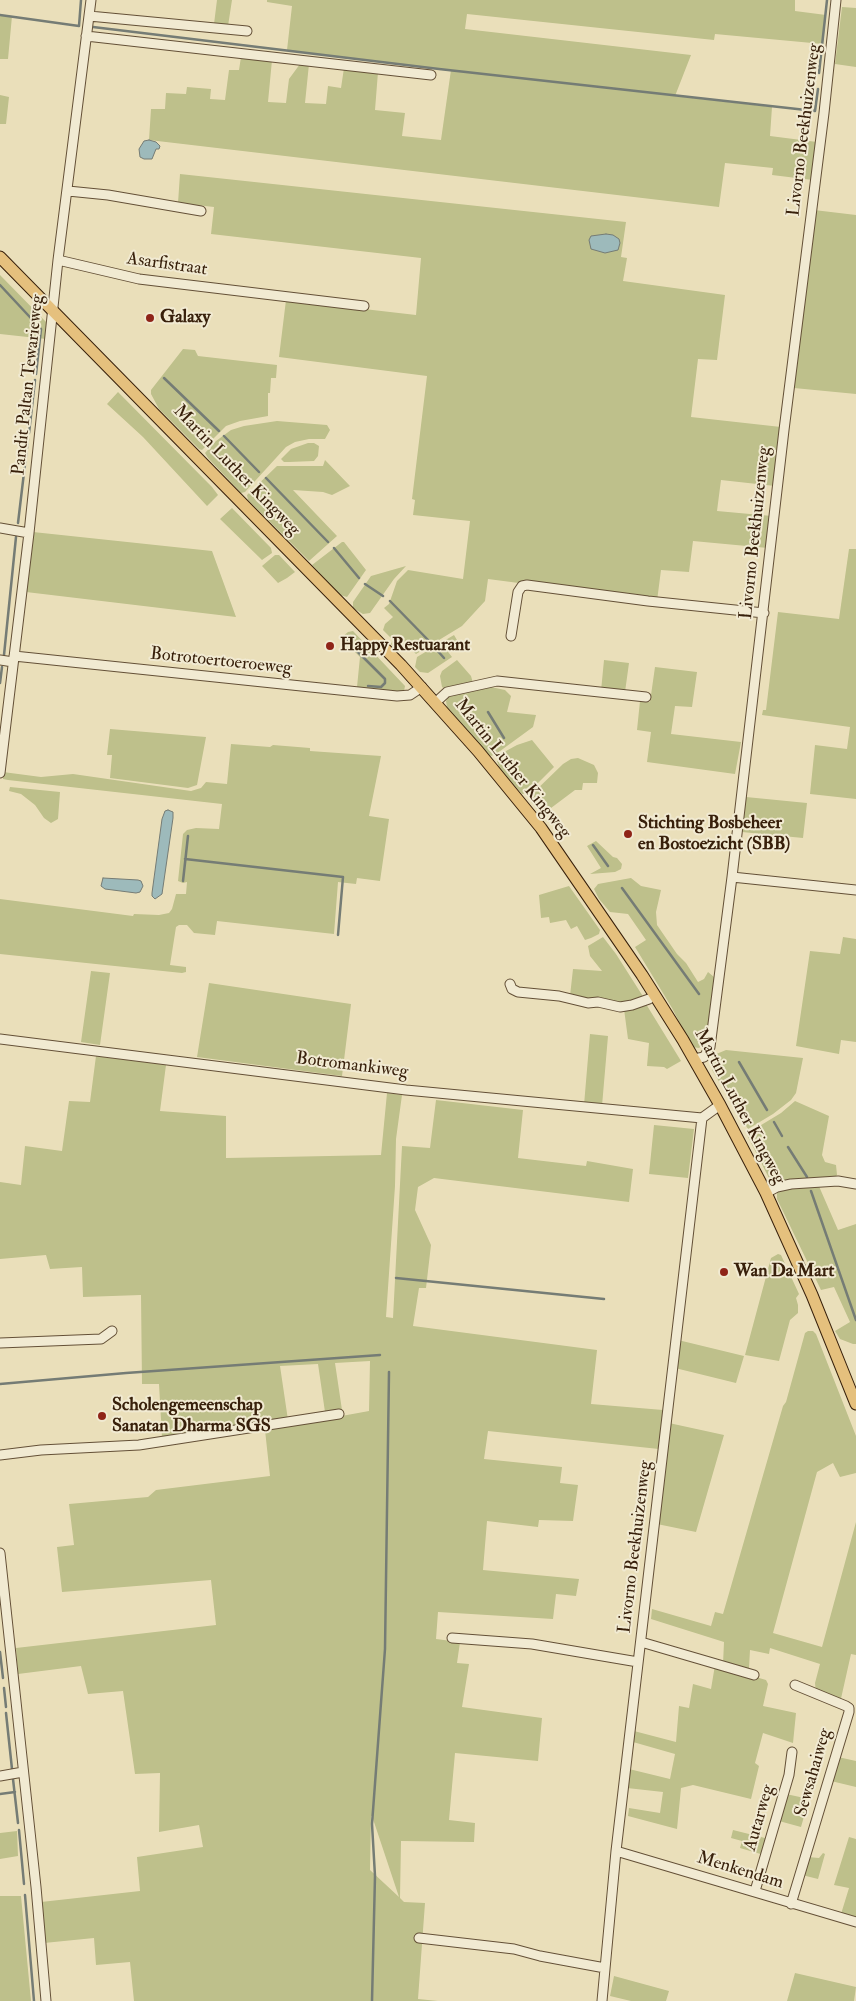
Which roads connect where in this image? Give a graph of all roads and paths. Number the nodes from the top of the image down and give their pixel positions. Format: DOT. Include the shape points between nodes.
graph roads {
  1 [pos="91,0"];
  2 [pos="836,0"];
  3 [pos="89,16"];
  4 [pos="247,31"];
  5 [pos="86,36"];
  6 [pos="431,75"];
  7 [pos="68,191"];
  8 [pos="201,211"];
  9 [pos="1,260"];
  10 [pos="58,260"];
  11 [pos="364,306"];
  12 [pos="53,309"];
  13 [pos="0,528"];
  14 [pos="29,532"];
  15 [pos="764,613"];
  16 [pos="511,636"];
  17 [pos="14,659"];
  18 [pos="0,660"];
  19 [pos="422,688"];
  20 [pos="646,697"];
  21 [pos="435,703"];
  22 [pos="0,773"];
  23 [pos="732,878"];
  24 [pos="856,890"];
  25 [pos="510,984"];
  26 [pos="649,999"];
  27 [pos="0,1039"];
  28 [pos="694,1060"];
  29 [pos="720,1106"];
  30 [pos="702,1118"];
  31 [pos="856,1184"];
  32 [pos="766,1193"];
  33 [pos="112,1331"];
  34 [pos="0,1343"];
  35 [pos="856,1404"];
  36 [pos="339,1414"];
  37 [pos="0,1455"];
  38 [pos="0,1553"];
  39 [pos="2,1596"];
  40 [pos="452,1638"];
  41 [pos="641,1642"];
  42 [pos="638,1662"];
  43 [pos="754,1675"];
  44 [pos="795,1685"];
  45 [pos="792,1752"];
  46 [pos="23,1772"];
  47 [pos="0,1776"];
  48 [pos="616,1851"];
  49 [pos="755,1892"];
  50 [pos="791,1904"];
  51 [pos="856,1922"];
  52 [pos="419,1938"];
  53 [pos="605,1968"];
  54 [pos="46,2001"];
  55 [pos="602,2001"];
  1 -- 3 [label="street, Pandit Paltan Tewarieweg"];
  2 -- 15 [label="street, Livorno Beekhuizenweg"];
  3 -- 4 [label="street"];
  3 -- 5 [label="street, Pandit Paltan Tewarieweg"];
  5 -- 6 [label="street"];
  5 -- 7 [label="street, Pandit Paltan Tewarieweg"];
  7 -- 8 [label="street"];
  7 -- 10 [label="street, Pandit Paltan Tewarieweg"];
  9 -- 12 [label="main road, Martin Luther Kingweg"];
  10 -- 11 [label="street, Asarfistraat" via="139,280"];
  10 -- 12 [label="street, Pandit Paltan Tewarieweg"];
  12 -- 14 [label="street, Pandit Paltan Tewarieweg"];
  12 -- 19 [label="main road, Martin Luther Kingweg"];
  13 -- 14 [label="street"];
  14 -- 17 [label="street, Pandit Paltan Tewarieweg"];
  15 -- 16 [label="street" via="527,585 518,592"];
  15 -- 23 [label="street, Livorno Beekhuizenweg"];
  17 -- 18 [label="street, Botrotoertoeroeweg"];
  17 -- 19 [label="street, Botrotoertoeroeweg" via="397,696 410,695"];
  17 -- 22 [label="street, Pandit Paltan Tewarieweg"];
  19 -- 21 [label="main road, Martin Luther Kingweg"];
  20 -- 21 [label="street" via="496,681 447,692"];
  21 -- 28 [label="main road, Martin Luther Kingweg" via="541,828 642,975"];
  23 -- 24 [label="street"];
  23 -- 28 [label="street, Livorno Beekhuizenweg" via="710,1047 704,1057"];
  25 -- 26 [label="street" via="518,992 620,1007"];
  27 -- 30 [label="street, Botromankiweg" via="406,1090"];
  28 -- 29 [label="main road, Martin Luther Kingweg"];
  29 -- 30 [label="street"];
  29 -- 32 [label="main road, Martin Luther Kingweg"];
  30 -- 41 [label="street, Livorno Beekhuizenweg"];
  31 -- 32 [label="street" via="838,1181 791,1184"];
  32 -- 35 [label="main road, Martin Luther Kingweg"];
  33 -- 34 [label="street" via="101,1339"];
  36 -- 37 [label="street" via="139,1445"];
  38 -- 39 [label="street"];
  39 -- 46 [label="street"];
  40 -- 42 [label="street" via="532,1644"];
  41 -- 42 [label="street, Livorno Beekhuizenweg"];
  41 -- 43 [label="street"];
  42 -- 48 [label="street, Livorno Beekhuizenweg"];
  44 -- 50 [label="street, Sewsahaiweg" via="846,1706 849,1712"];
  45 -- 49 [label="street, Autarweg" via="787,1784"];
  46 -- 47 [label="street"];
  46 -- 54 [label="street"];
  48 -- 49 [label="street, Menkendam"];
  48 -- 53 [label="street, Livorno Beekhuizenweg"];
  49 -- 50 [label="street, Menkendam"];
  50 -- 51 [label="street, Menkendam"];
  52 -- 53 [label="street" via="514,1949"];
  53 -- 55 [label="street, Livorno Beekhuizenweg"];
}
